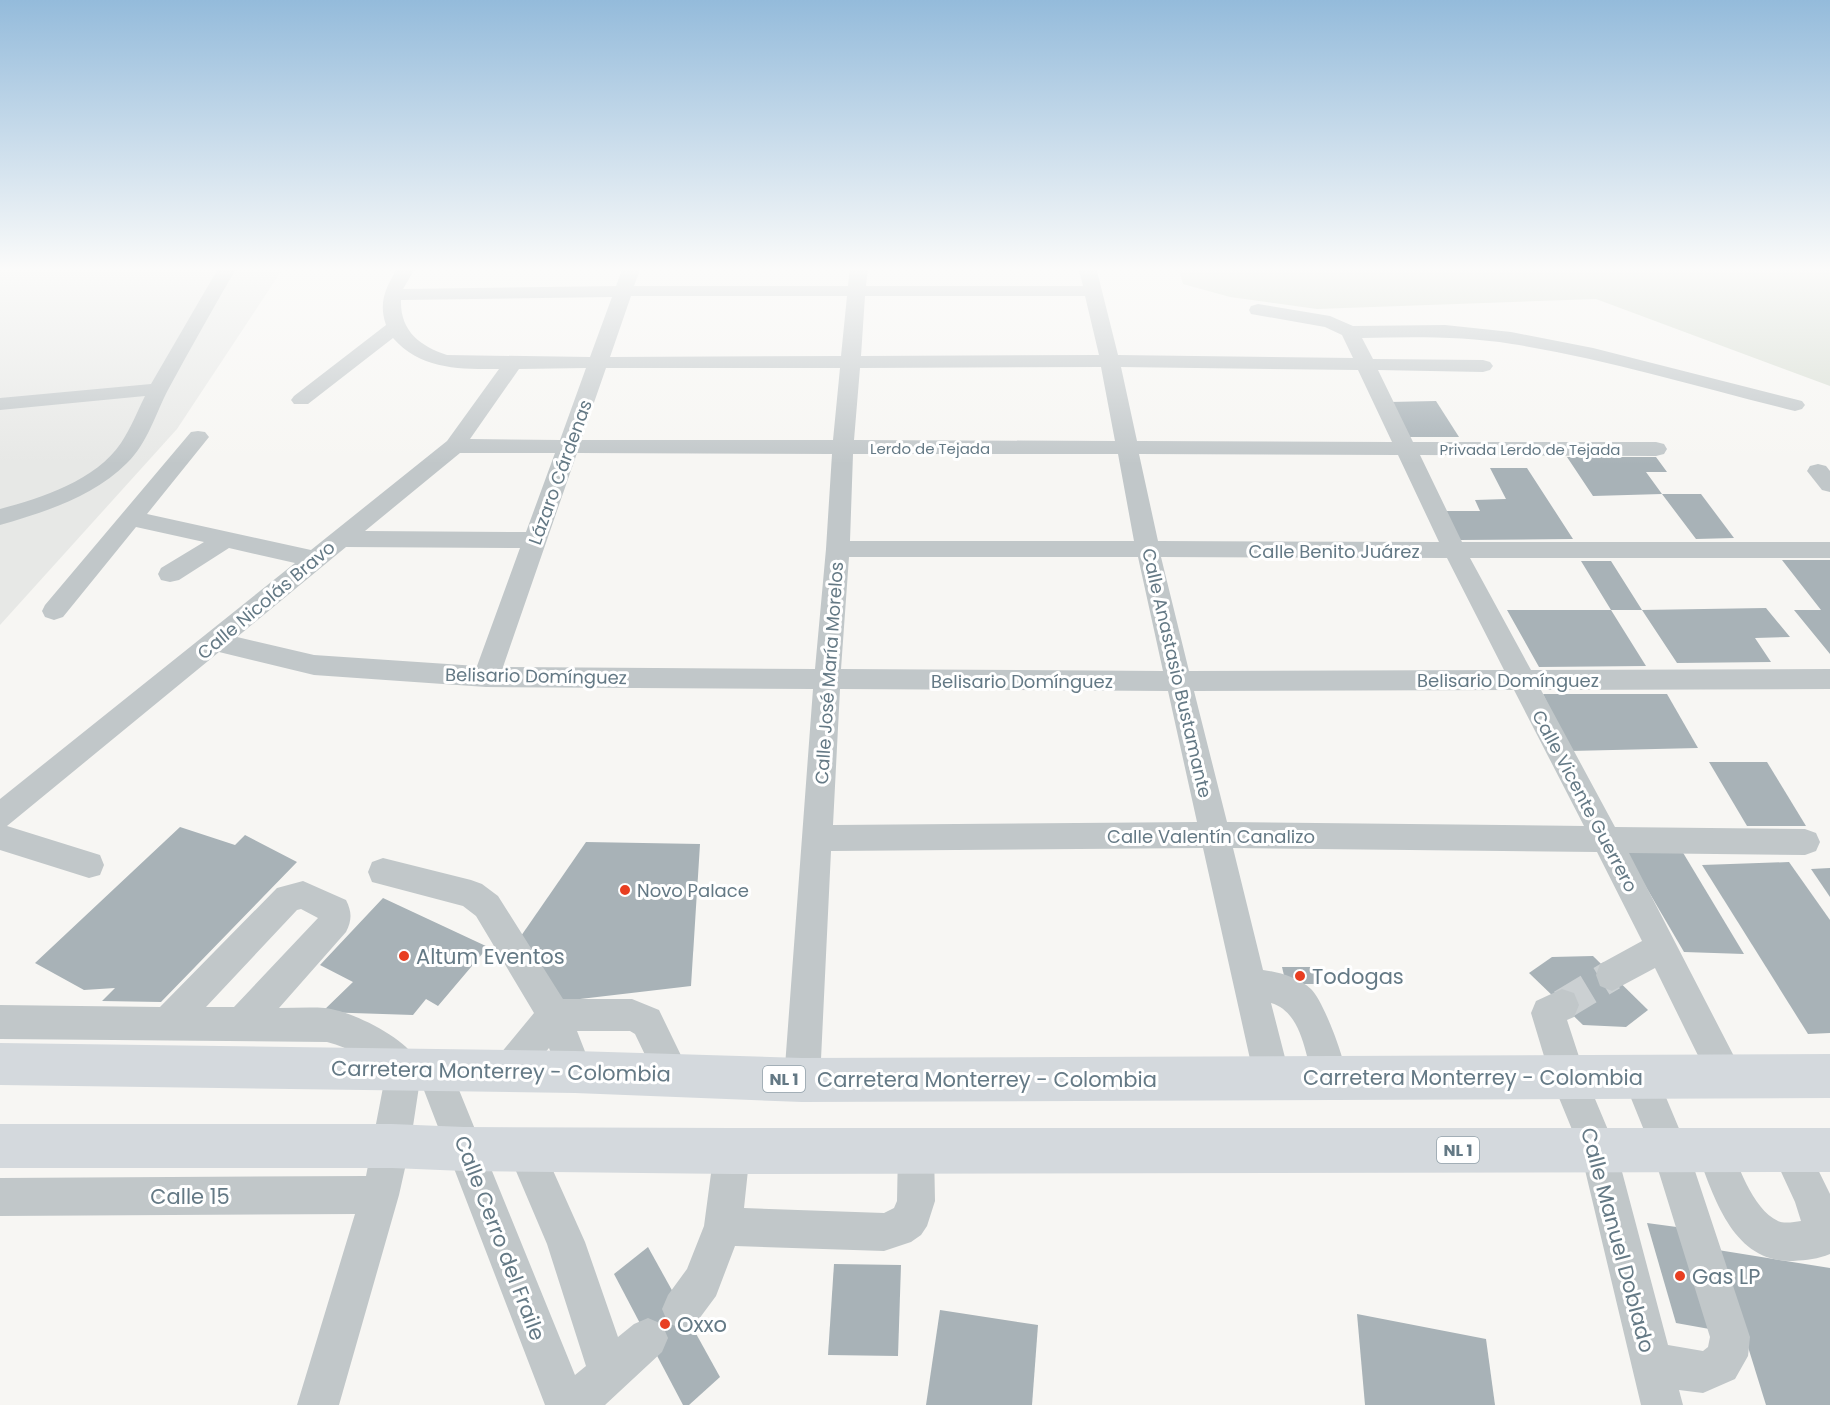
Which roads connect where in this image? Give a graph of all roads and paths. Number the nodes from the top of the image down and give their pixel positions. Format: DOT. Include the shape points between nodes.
graph roads {
  1 [pos="1350,332"];
  2 [pos="191,333"];
  3 [pos="387,333"];
  4 [pos="399,333"];
  5 [pos="609,333"];
  6 [pos="854,333"];
  7 [pos="1103,333"];
  8 [pos="1451,333"];
  9 [pos="1110,361"];
  10 [pos="851,363"];
  11 [pos="512,364"];
  12 [pos="598,364"];
  13 [pos="1365,364"];
  14 [pos="1483,366"];
  15 [pos="159,389"];
  16 [pos="301,400"];
  17 [pos="0,404"];
  18 [pos="1795,405"];
  19 [pos="198,437"];
  20 [pos="455,446"];
  21 [pos="570,446"];
  22 [pos="843,448"];
  23 [pos="1129,449"];
  24 [pos="1404,449"];
  25 [pos="1656,449"];
  26 [pos="0,517"];
  27 [pos="132,518"];
  28 [pos="339,539"];
  29 [pos="225,540"];
  30 [pos="536,540"];
  31 [pos="838,549"];
  32 [pos="1830,550"];
  33 [pos="1148,551"];
  34 [pos="1455,551"];
  35 [pos="314,559"];
  36 [pos="170,574"];
  37 [pos="54,611"];
  38 [pos="216,642"];
  39 [pos="486,677"];
  40 [pos="1830,679"];
  41 [pos="827,680"];
  42 [pos="1522,680"];
  43 [pos="1179,681"];
  44 [pos="0,816"];
  45 [pos="1214,835"];
  46 [pos="0,837"];
  47 [pos="817,838"];
  48 [pos="1605,840"];
  49 [pos="1805,842"];
  50 [pos="89,864"];
  51 [pos="383,872"];
  52 [pos="1662,947"];
  53 [pos="1612,975"];
  54 [pos="1252,985"];
  55 [pos="1562,1005"];
  56 [pos="554,1015"];
  57 [pos="0,1022"];
  58 [pos="168,1023"];
  59 [pos="242,1024"];
  60 [pos="0,1064"];
  61 [pos="419,1070"];
  62 [pos="508,1071"];
  63 [pos="575,1072"];
  64 [pos="672,1074"];
  65 [pos="1568,1076"];
  66 [pos="1640,1076"];
  67 [pos="1726,1076"];
  68 [pos="1830,1076"];
  69 [pos="1272,1077"];
  70 [pos="1329,1077"];
  71 [pos="802,1080"];
  72 [pos="0,1146"];
  73 [pos="392,1146"];
  74 [pos="464,1149"];
  75 [pos="1598,1149"];
  76 [pos="525,1150"];
  77 [pos="916,1150"];
  78 [pos="1670,1150"];
  79 [pos="1714,1150"];
  80 [pos="1810,1150"];
  81 [pos="732,1151"];
  82 [pos="380,1195"];
  83 [pos="0,1197"];
  84 [pos="723,1226"];
  85 [pos="682,1310"];
  86 [pos="648,1338"];
  87 [pos="1651,1361"];
  88 [pos="609,1373"];
  89 [pos="318,1405"];
  90 [pos="566,1405"];
  91 [pos="573,1405"];
  92 [pos="1662,1405"];
  1 -- 13 [label="street, Calle Vicente Guerrero"];
  2 -- 15 [label="street"];
  3 -- 16 [label="street"];
  4 -- 11 [label="street" via="424,354 442,360"];
  5 -- 12 [label="street, Lázaro Cárdenas"];
  6 -- 10 [label="street, Calle José María Morelos"];
  7 -- 9 [label="street, Calle Anastasio Bustamante"];
  8 -- 18 [label="street" via="1511,338 1593,354"];
  9 -- 10 [label="street"];
  9 -- 13 [label="street"];
  9 -- 23 [label="street, Calle Anastasio Bustamante"];
  10 -- 12 [label="street"];
  10 -- 22 [label="street, Calle José María Morelos"];
  11 -- 12 [label="street"];
  11 -- 20 [label="street, Calle Nicolás Bravo"];
  12 -- 21 [label="street, Lázaro Cárdenas"];
  13 -- 14 [label="street"];
  13 -- 24 [label="street, Calle Vicente Guerrero"];
  15 -- 17 [label="street"];
  15 -- 26 [label="street" via="119,460 73,493"];
  19 -- 27 [label="street"];
  20 -- 21 [label="street, Lerdo de Tejada"];
  20 -- 28 [label="street, Calle Nicolás Bravo"];
  21 -- 22 [label="street, Lerdo de Tejada"];
  21 -- 30 [label="street, Lázaro Cárdenas"];
  22 -- 23 [label="street, Lerdo de Tejada"];
  22 -- 31 [label="street, Calle José María Morelos"];
  23 -- 24 [label="street, Lerdo de Tejada"];
  23 -- 33 [label="street, Calle Anastasio Bustamante"];
  24 -- 25 [label="street, Privada Lerdo de Tejada"];
  24 -- 34 [label="street, Calle Vicente Guerrero"];
  27 -- 29 [label="street"];
  27 -- 37 [label="street"];
  28 -- 30 [label="street"];
  28 -- 35 [label="street, Calle Nicolás Bravo"];
  29 -- 35 [label="street"];
  29 -- 36 [label="street"];
  30 -- 39 [label="street, Lázaro Cárdenas"];
  31 -- 33 [label="street, Calle Benito Juárez"];
  31 -- 41 [label="street, Calle José María Morelos"];
  32 -- 34 [label="street, Calle Benito Juárez"];
  33 -- 34 [label="street, Calle Benito Juárez"];
  33 -- 43 [label="street, Calle Anastasio Bustamante"];
  34 -- 42 [label="street, Calle Vicente Guerrero"];
  35 -- 38 [label="street, Calle Nicolás Bravo"];
  38 -- 39 [label="street, Belisario Domínguez" via="314,664"];
  38 -- 44 [label="street, Calle Nicolás Bravo"];
  39 -- 41 [label="street, Belisario Domínguez"];
  40 -- 42 [label="street, Belisario Domínguez"];
  41 -- 43 [label="street, Belisario Domínguez"];
  41 -- 47 [label="street, Calle José María Morelos"];
  42 -- 43 [label="street, Belisario Domínguez"];
  42 -- 48 [label="street, Calle Vicente Guerrero"];
  43 -- 45 [label="street, Calle Anastasio Bustamante"];
  45 -- 47 [label="street, Calle Valentín Canalizo"];
  45 -- 48 [label="street, Calle Valentín Canalizo"];
  45 -- 54 [label="street, Calle Anastasio Bustamante"];
  46 -- 50 [label="street"];
  47 -- 71 [label="street, Calle José María Morelos"];
  48 -- 49 [label="street, Calle Valentín Canalizo"];
  48 -- 52 [label="street, Calle Vicente Guerrero"];
  51 -- 56 [label="street" via="471,894 487,906"];
  52 -- 53 [label="street"];
  52 -- 67 [label="street, Calle Vicente Guerrero"];
  54 -- 69 [label="street, Calle Anastasio Bustamante"];
  54 -- 70 [label="street" via="1273,986 1300,1000 1308,1010"];
  55 -- 65 [label="street, Calle Manuel Doblado" via="1548,1013"];
  56 -- 62 [label="street"];
  56 -- 63 [label="street"];
  56 -- 64 [label="street" via="640,1017 647,1022"];
  57 -- 58 [label="street"];
  58 -- 59 [label="street"];
  58 -- 59 [label="street" via="288,898 303,895 335,910 335,922"];
  59 -- 61 [label="street" via="327,1025 352,1031"];
  60 -- 61 [label="main road, Carretera Monterrey - Colombia / NL 1"];
  61 -- 62 [label="main road, Carretera Monterrey - Colombia / NL 1"];
  61 -- 73 [label="street"];
  61 -- 74 [label="street, Calle Cerro del Fraile"];
  62 -- 63 [label="main road, Carretera Monterrey - Colombia / NL 1"];
  63 -- 64 [label="main road, Carretera Monterrey - Colombia / NL 1"];
  64 -- 71 [label="main road, Carretera Monterrey - Colombia / NL 1"];
  65 -- 66 [label="main road, Carretera Monterrey - Colombia / NL 1"];
  65 -- 70 [label="main road, Carretera Monterrey - Colombia / NL 1"];
  65 -- 75 [label="street, Calle Manuel Doblado"];
  66 -- 67 [label="main road, Carretera Monterrey - Colombia / NL 1"];
  66 -- 78 [label="street"];
  67 -- 68 [label="main road, Carretera Monterrey - Colombia / NL 1"];
  69 -- 70 [label="main road, Carretera Monterrey - Colombia / NL 1"];
  69 -- 71 [label="main road, Carretera Monterrey - Colombia / NL 1"];
  72 -- 73 [label="main road, NL 1"];
  73 -- 74 [label="main road, NL 1"];
  73 -- 82 [label="street"];
  74 -- 76 [label="main road, NL 1"];
  74 -- 90 [label="street, Calle Cerro del Fraile"];
  75 -- 77 [label="main road, NL 1"];
  75 -- 78 [label="main road, NL 1"];
  75 -- 87 [label="street, Calle Manuel Doblado"];
  76 -- 81 [label="main road, NL 1"];
  76 -- 88 [label="street" via="566,1242"];
  77 -- 81 [label="main road, NL 1"];
  77 -- 84 [label="street" via="916,1205 911,1219 902,1227 884,1232"];
  78 -- 79 [label="main road, NL 1"];
  78 -- 87 [label="street" via="1730,1337 1727,1356 1705,1374"];
  79 -- 80 [label="main road, NL 1"];
  79 -- 80 [label="street" via="1751,1225 1776,1240 1818,1240 1822,1226 1812,1196"];
  81 -- 84 [label="street"];
  82 -- 83 [label="street, Calle 15"];
  82 -- 89 [label="street"];
  84 -- 85 [label="street" via="702,1282"];
  86 -- 88 [label="street"];
  87 -- 92 [label="street, Calle Manuel Doblado"];
  88 -- 91 [label="street"];
}
